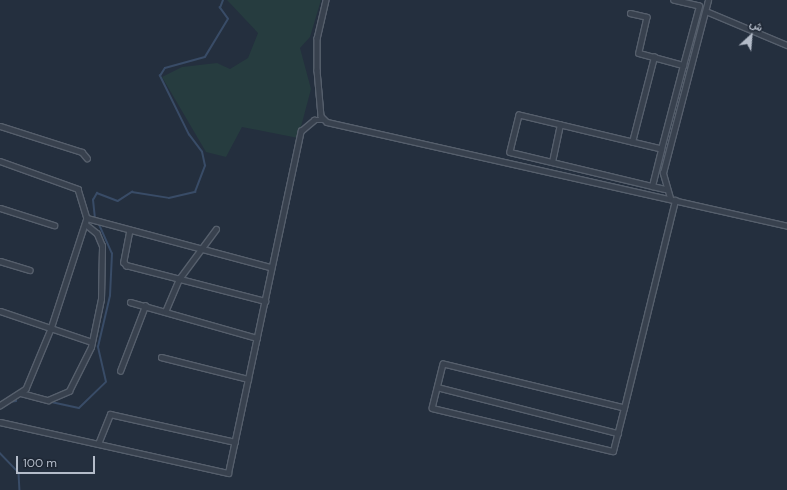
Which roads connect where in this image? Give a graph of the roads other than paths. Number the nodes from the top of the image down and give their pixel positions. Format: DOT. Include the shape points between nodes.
graph roads {
  1 [pos="326,0"];
  2 [pos="674,0"];
  3 [pos="708,0"];
  4 [pos="706,10"];
  5 [pos="630,14"];
  6 [pos="787,45"];
  7 [pos="654,57"];
  8 [pos="683,65"];
  9 [pos="323,120"];
  10 [pos="560,125"];
  11 [pos="0,126"];
  12 [pos="632,142"];
  13 [pos="661,149"];
  14 [pos="87,158"];
  15 [pos="0,161"];
  16 [pos="552,162"];
  17 [pos="652,186"];
  18 [pos="665,189"];
  19 [pos="658,193"];
  20 [pos="673,199"];
  21 [pos="0,208"];
  22 [pos="87,218"];
  23 [pos="86,225"];
  24 [pos="54,226"];
  25 [pos="787,226"];
  26 [pos="216,229"];
  27 [pos="130,230"];
  28 [pos="202,249"];
  29 [pos="0,261"];
  30 [pos="270,267"];
  31 [pos="30,270"];
  32 [pos="179,279"];
  33 [pos="265,301"];
  34 [pos="130,302"];
  35 [pos="145,306"];
  36 [pos="0,311"];
  37 [pos="165,312"];
  38 [pos="51,329"];
  39 [pos="257,338"];
  40 [pos="92,342"];
  41 [pos="161,356"];
  42 [pos="120,371"];
  43 [pos="248,379"];
  44 [pos="437,387"];
  45 [pos="21,393"];
  46 [pos="0,406"];
  47 [pos="624,408"];
  48 [pos="0,422"];
  49 [pos="618,433"];
  50 [pos="235,442"];
  51 [pos="98,444"];
  1 -- 9 [label="street" via="317,44"];
  2 -- 8 [label="street" via="699,6"];
  3 -- 4 [label="street"];
  4 -- 6 [label="street"];
  4 -- 18 [label="street" via="663,173"];
  5 -- 7 [label="street" via="647,18 639,53"];
  7 -- 8 [label="street"];
  7 -- 12 [label="street"];
  8 -- 13 [label="street"];
  9 -- 19 [label="street"];
  9 -- 30 [label="street" via="314,120 301,131"];
  10 -- 12 [label="street"];
  10 -- 16 [label="street"];
  10 -- 16 [label="street" via="519,115 510,152"];
  11 -- 14 [label="street" via="82,152"];
  12 -- 13 [label="street"];
  13 -- 17 [label="street"];
  15 -- 22 [label="street" via="78,189"];
  16 -- 17 [label="street"];
  17 -- 19 [label="street"];
  18 -- 19 [label="street"];
  18 -- 20 [label="street"];
  19 -- 20 [label="street"];
  20 -- 25 [label="street"];
  20 -- 47 [label="street"];
  21 -- 24 [label="street"];
  22 -- 23 [label="street"];
  22 -- 27 [label="street"];
  23 -- 38 [label="street"];
  23 -- 40 [label="street" via="97,234 102,246 101,299"];
  26 -- 28 [label="street"];
  27 -- 28 [label="street"];
  27 -- 32 [label="street" via="125,264"];
  28 -- 30 [label="street"];
  28 -- 32 [label="street"];
  29 -- 31 [label="street"];
  30 -- 33 [label="street"];
  32 -- 33 [label="street"];
  32 -- 37 [label="street"];
  33 -- 39 [label="street"];
  34 -- 35 [label="street"];
  35 -- 37 [label="street"];
  35 -- 42 [label="street"];
  36 -- 38 [label="street"];
  37 -- 39 [label="street"];
  38 -- 40 [label="street"];
  38 -- 45 [label="street"];
  39 -- 43 [label="street"];
  40 -- 45 [label="street" via="81,372 69,391 48,400"];
  41 -- 43 [label="street"];
  43 -- 50 [label="street"];
  44 -- 47 [label="street" via="443,364"];
  44 -- 49 [label="street"];
  44 -- 49 [label="street" via="432,408 613,451"];
  45 -- 46 [label="street"];
  47 -- 49 [label="street"];
  48 -- 51 [label="street"];
  50 -- 51 [label="street" via="110,414"];
  50 -- 51 [label="street" via="228,472"];
}
